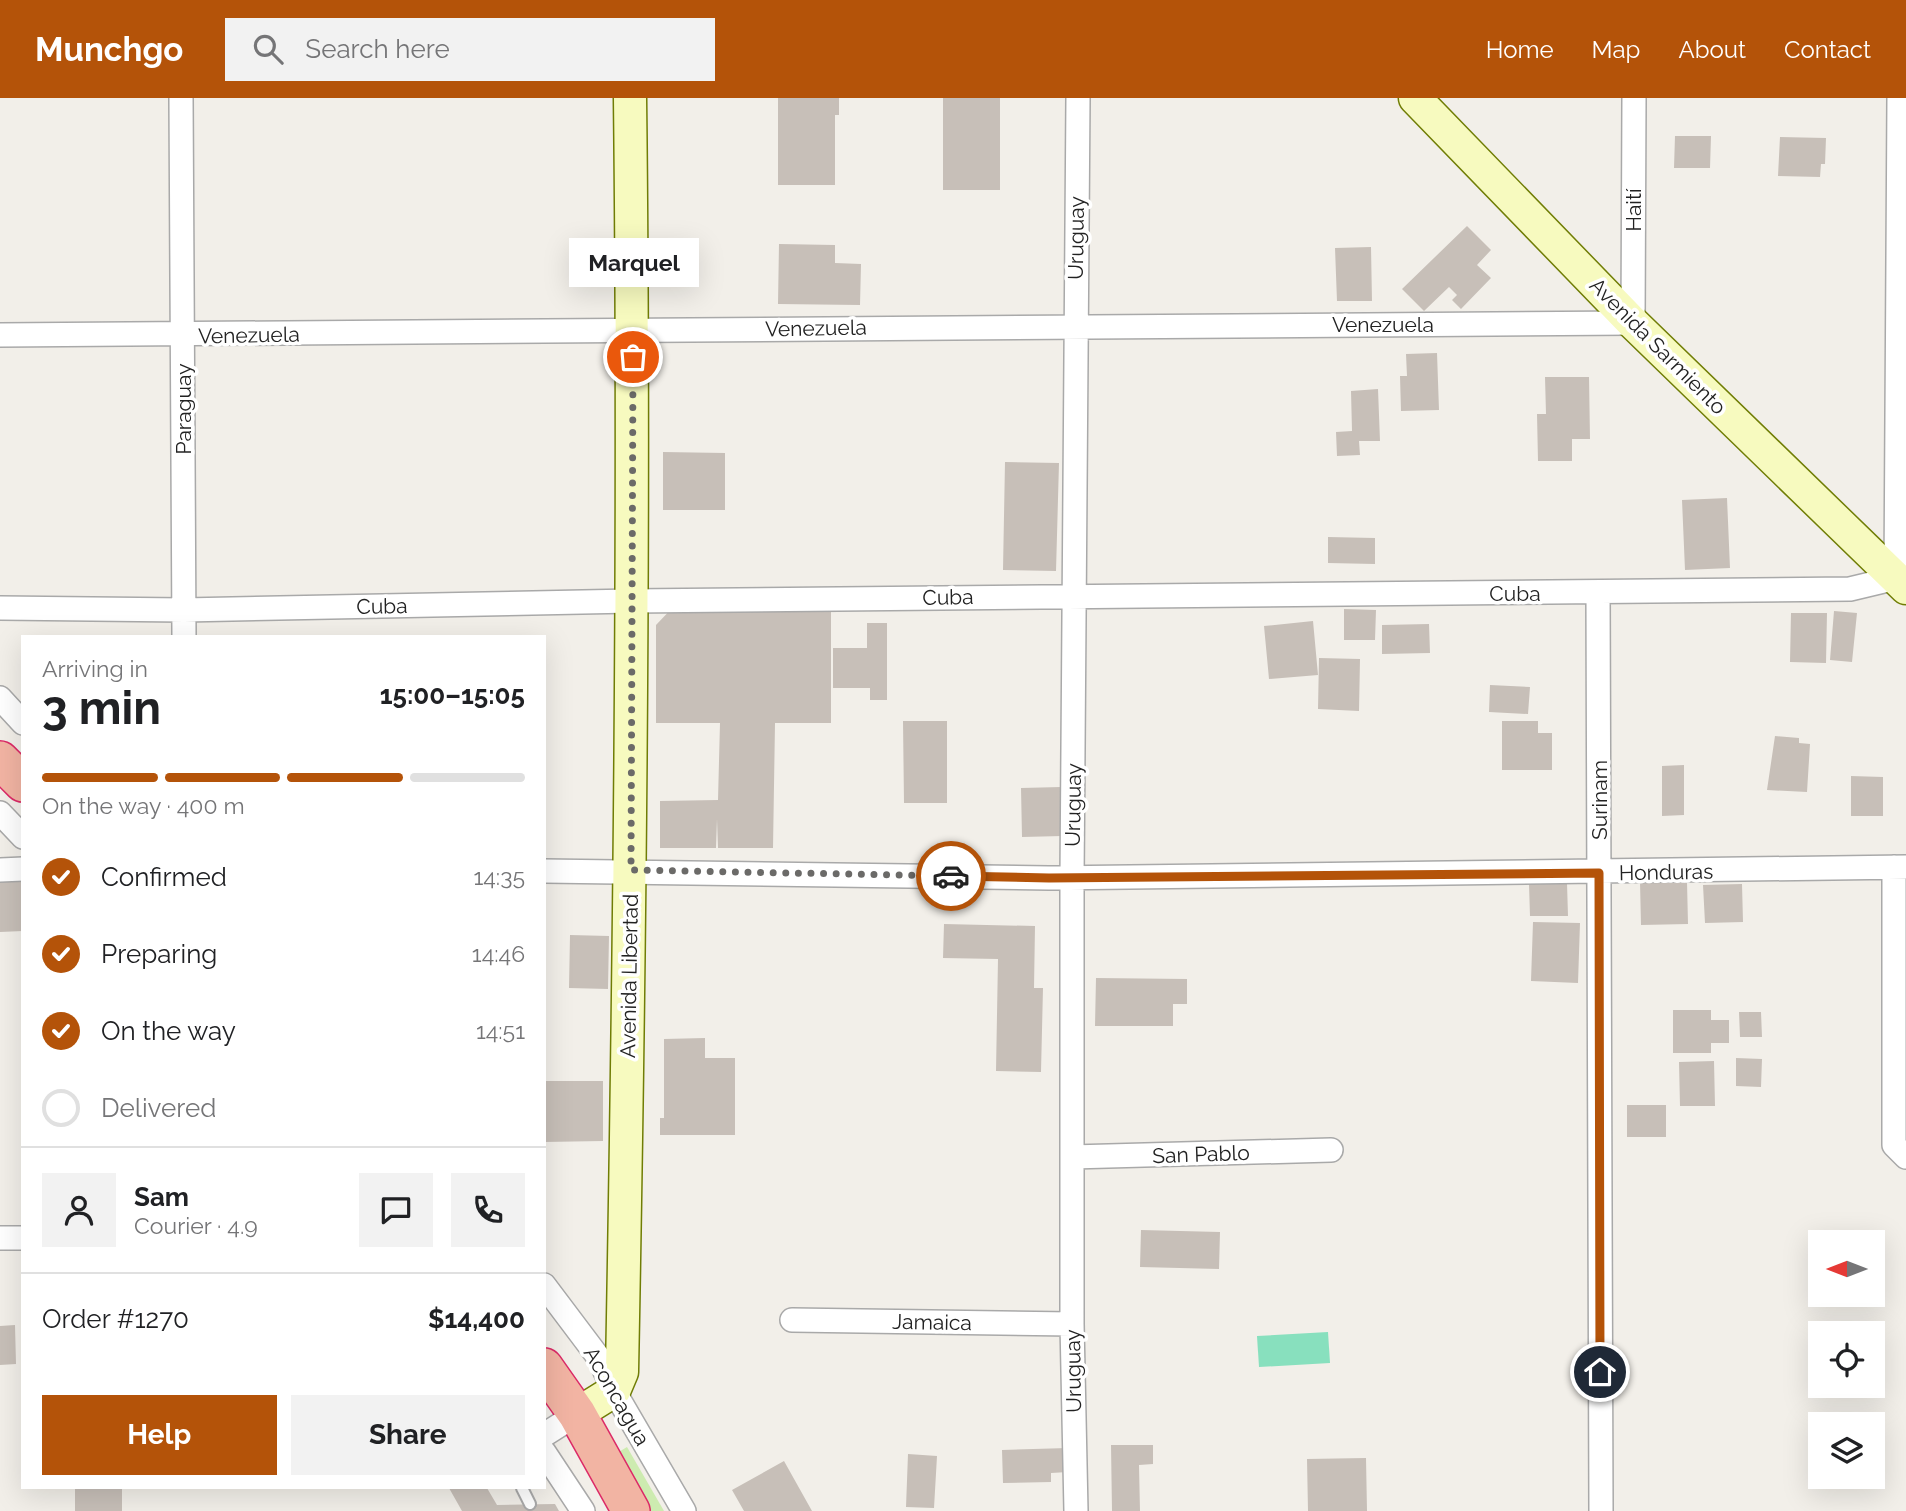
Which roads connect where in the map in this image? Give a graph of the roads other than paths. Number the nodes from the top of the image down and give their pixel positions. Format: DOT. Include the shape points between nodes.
graph roads {
  1 [pos="181,98"];
  2 [pos="630,98"];
  3 [pos="1078,98"];
  4 [pos="1416,98"];
  5 [pos="1634,98"];
  6 [pos="1899,98"];
  7 [pos="1633,323"];
  8 [pos="1075,326"];
  9 [pos="633,329"];
  10 [pos="0,335"];
  11 [pos="182,336"];
  12 [pos="1901,583"];
  13 [pos="1598,592"];
  14 [pos="1076,596"];
  15 [pos="632,601"];
  16 [pos="0,608"];
  17 [pos="184,610"];
  18 [pos="184,635"];
  19 [pos="0,698"];
  20 [pos="21,721"];
  21 [pos="0,760"];
  22 [pos="21,781"];
  23 [pos="0,813"];
  24 [pos="21,835"];
  25 [pos="1900,867"];
  26 [pos="21,869"];
  27 [pos="0,870"];
  28 [pos="631,870"];
  29 [pos="546,871"];
  30 [pos="1599,873"];
  31 [pos="1072,878"];
  32 [pos="1331,1150"];
  33 [pos="1900,1151"];
  34 [pos="1072,1157"];
  35 [pos="0,1238"];
  36 [pos="21,1238"];
  37 [pos="546,1287"];
  38 [pos="792,1320"];
  39 [pos="1072,1324"];
  40 [pos="546,1370"];
  41 [pos="614,1391"];
  42 [pos="577,1414"];
  43 [pos="546,1434"];
  44 [pos="546,1455"];
  45 [pos="522,1489"];
  46 [pos="530,1504"];
  47 [pos="583,1511"];
  48 [pos="631,1511"];
  49 [pos="684,1511"];
  50 [pos="1076,1511"];
  51 [pos="1601,1511"];
  1 -- 11 [label="street, Paraguay"];
  2 -- 9 [label="main road, Avenida Libertad"];
  3 -- 8 [label="street, Uruguay"];
  4 -- 7 [label="main road, Avenida Sarmiento"];
  5 -- 7 [label="street, Haití"];
  6 -- 12 [label="street"];
  7 -- 8 [label="street, Venezuela"];
  7 -- 12 [label="main road, Avenida Sarmiento"];
  8 -- 9 [label="street, Venezuela"];
  8 -- 14 [label="street, Uruguay"];
  9 -- 11 [label="street, Venezuela"];
  9 -- 15 [label="main road, Avenida Libertad"];
  10 -- 11 [label="street, Venezuela"];
  11 -- 17 [label="street, Paraguay"];
  12 -- 13 [label="street, Cuba" via="1850,589"];
  13 -- 14 [label="street, Cuba"];
  13 -- 30 [label="street, Surinam"];
  14 -- 15 [label="street, Cuba"];
  14 -- 31 [label="street, Uruguay"];
  15 -- 17 [label="street, Cuba"];
  15 -- 28 [label="main road, Avenida Libertad"];
  16 -- 17 [label="street, Cuba"];
  17 -- 18 [label="street, Paraguay"];
  19 -- 20 [label="street"];
  21 -- 22 [label="highway"];
  23 -- 24 [label="street"];
  25 -- 30 [label="street, Honduras"];
  25 -- 33 [label="street"];
  26 -- 27 [label="street"];
  28 -- 29 [label="street, Honduras"];
  28 -- 31 [label="street, Honduras"];
  28 -- 41 [label="main road, Avenida Libertad" via="622,1371"];
  30 -- 31 [label="street, Honduras"];
  30 -- 51 [label="street, Surinam"];
  31 -- 34 [label="street, Uruguay"];
  32 -- 34 [label="street, San Pablo"];
  34 -- 39 [label="street, Uruguay"];
  35 -- 36 [label="street"];
  37 -- 41 [label="street, Aconcagua" via="599,1358"];
  38 -- 39 [label="street, Jamaica"];
  39 -- 50 [label="street, Uruguay"];
  40 -- 42 [label="highway"];
  41 -- 42 [label="main road"];
  41 -- 49 [label="street, Aconcagua"];
  42 -- 43 [label="street"];
  42 -- 48 [label="highway"];
  44 -- 47 [label="street"];
  45 -- 46 [label="lane"];
}
